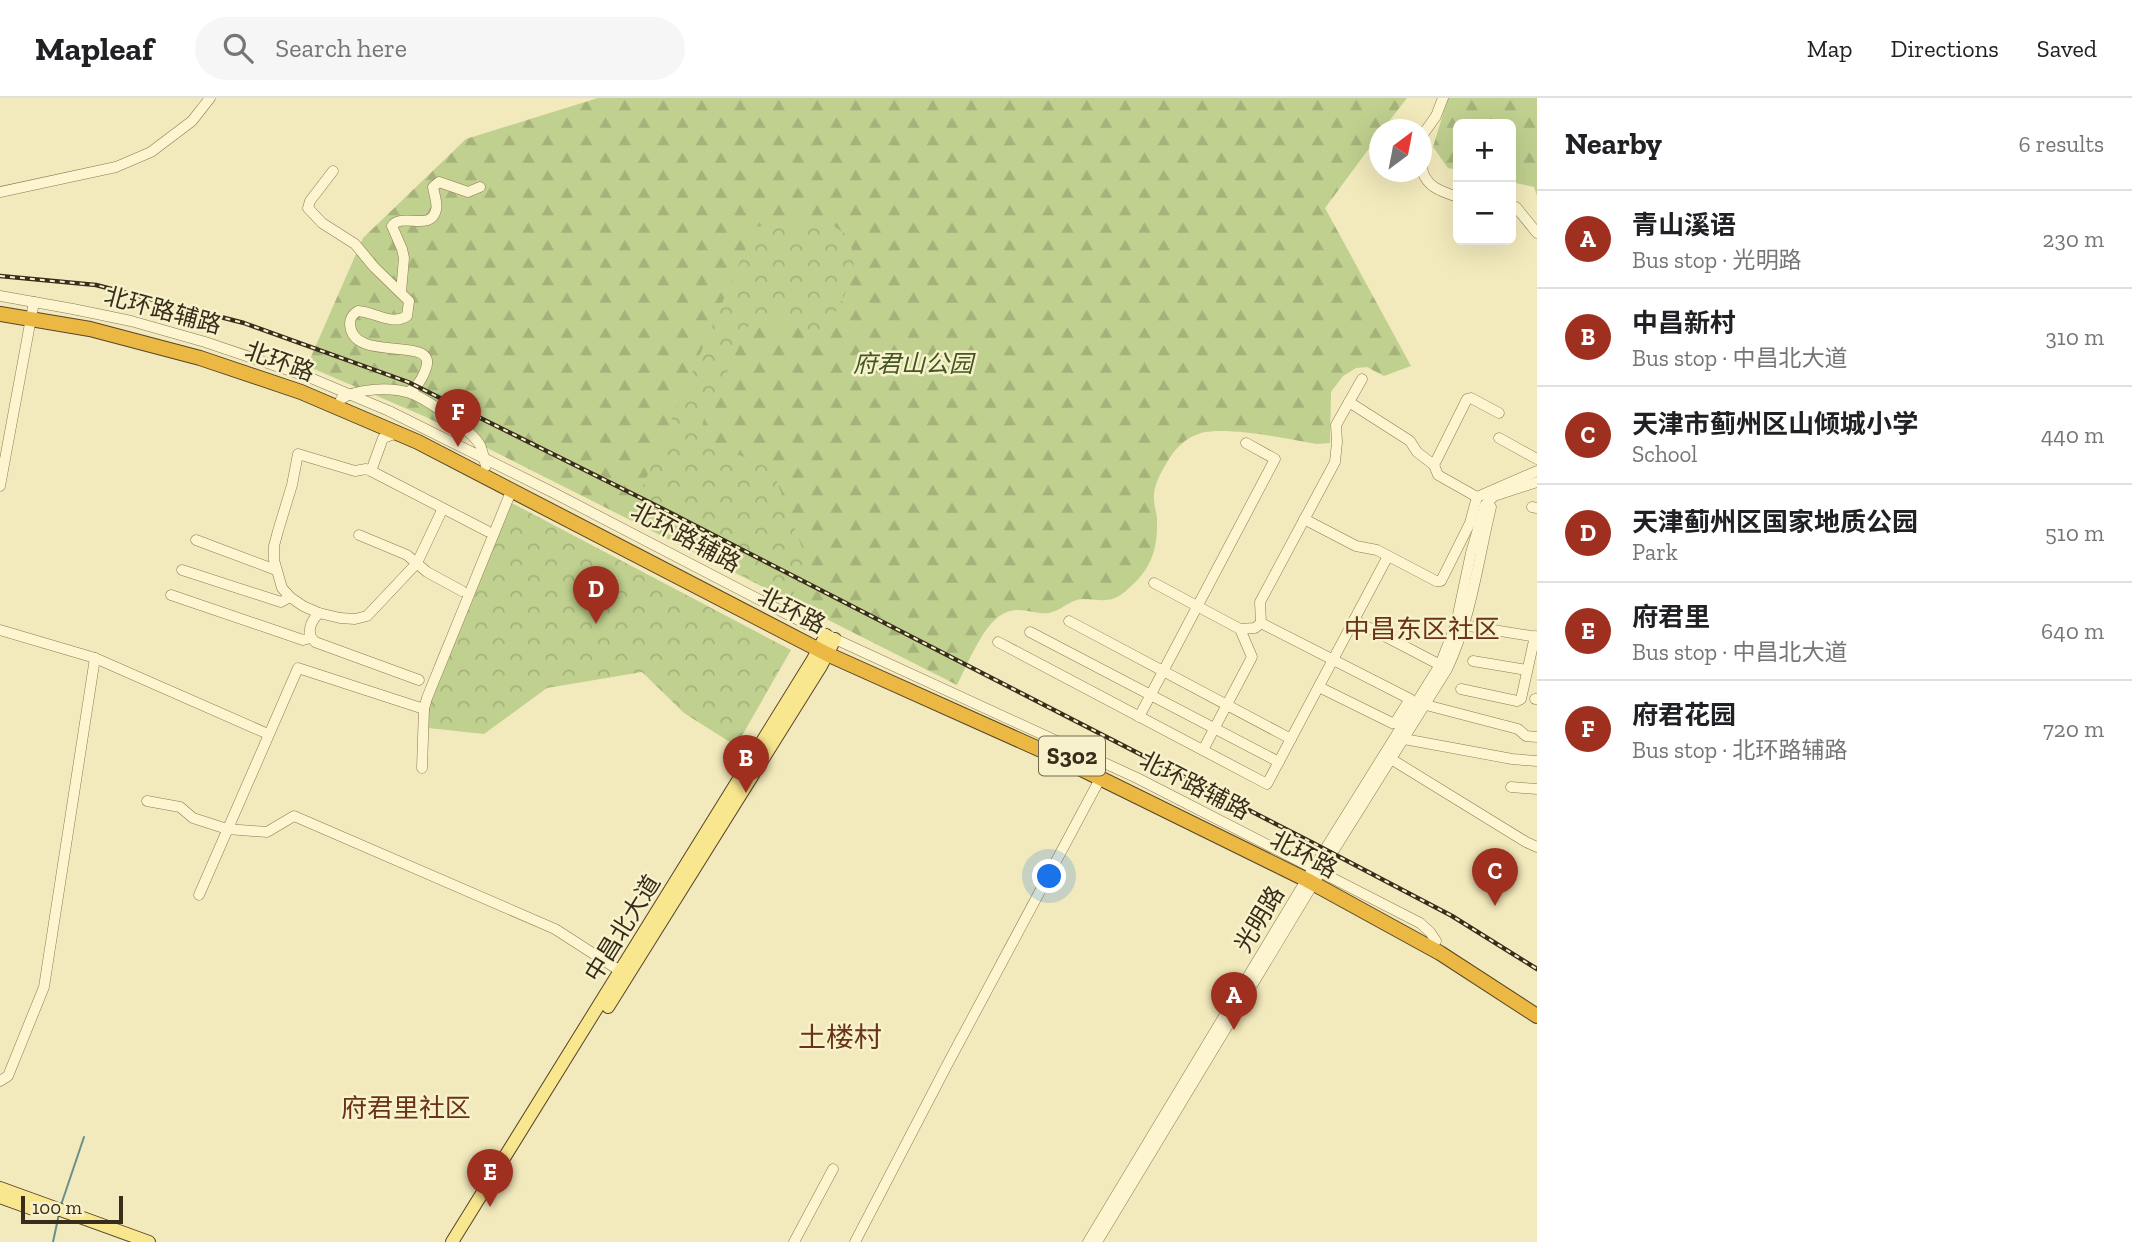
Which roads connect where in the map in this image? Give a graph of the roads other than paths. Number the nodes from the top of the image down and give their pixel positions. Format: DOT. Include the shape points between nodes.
graph roads {
  1 [pos="210,98"];
  2 [pos="1443,98"];
  3 [pos="1432,122"];
  4 [pos="333,171"];
  5 [pos="1429,182"];
  6 [pos="480,187"];
  7 [pos="0,192"];
  8 [pos="1453,195"];
  9 [pos="1516,207"];
  10 [pos="1537,233"];
  11 [pos="401,292"];
  12 [pos="0,296"];
  13 [pos="0,306"];
  14 [pos="32,310"];
  15 [pos="0,314"];
  16 [pos="1362,379"];
  17 [pos="414,392"];
  18 [pos="346,396"];
  19 [pos="1349,402"];
  20 [pos="1499,413"];
  21 [pos="371,422"];
  22 [pos="397,433"];
  23 [pos="1499,438"];
  24 [pos="1246,443"];
  25 [pos="1537,459"];
  26 [pos="485,462"];
  27 [pos="1434,465"];
  28 [pos="368,470"];
  29 [pos="1537,471"];
  30 [pos="1537,482"];
  31 [pos="0,485"];
  32 [pos="510,494"];
  33 [pos="1494,496"];
  34 [pos="1477,497"];
  35 [pos="443,508"];
  36 [pos="1304,519"];
  37 [pos="487,531"];
  38 [pos="359,535"];
  39 [pos="196,540"];
  40 [pos="1388,556"];
  41 [pos="417,562"];
  42 [pos="182,570"];
  43 [pos="276,570"];
  44 [pos="1154,583"];
  45 [pos="462,591"];
  46 [pos="171,595"];
  47 [pos="290,597"];
  48 [pos="1197,607"];
  49 [pos="318,613"];
  50 [pos="1354,620"];
  51 [pos="1069,621"];
  52 [pos="1261,623"];
  53 [pos="1463,625"];
  54 [pos="1240,629"];
  55 [pos="0,630"];
  56 [pos="1030,632"];
  57 [pos="1536,636"];
  58 [pos="310,638"];
  59 [pos="999,642"];
  60 [pos="827,644"];
  61 [pos="95,658"];
  62 [pos="1334,659"];
  63 [pos="1473,661"];
  64 [pos="1443,667"];
  65 [pos="1527,670"];
  66 [pos="1164,671"];
  67 [pos="419,680"];
  68 [pos="1319,687"];
  69 [pos="1461,689"];
  70 [pos="1151,695"];
  71 [pos="1227,705"];
  72 [pos="1426,705"];
  73 [pos="424,709"];
  74 [pos="1139,717"];
  75 [pos="1214,729"];
  76 [pos="268,734"];
  77 [pos="1537,737"];
  78 [pos="1291,739"];
  79 [pos="1404,739"];
  80 [pos="1203,750"];
  81 [pos="1391,759"];
  82 [pos="1537,761"];
  83 [pos="1279,762"];
  84 [pos="422,768"];
  85 [pos="1101,778"];
  86 [pos="1511,787"];
  87 [pos="1537,789"];
  88 [pos="147,801"];
  89 [pos="227,829"];
  90 [pos="1537,847"];
  91 [pos="1314,876"];
  92 [pos="200,895"];
  93 [pos="624,973"];
  94 [pos="1537,1006"];
  95 [pos="1537,1016"];
  96 [pos="0,1080"];
  97 [pos="833,1169"];
  98 [pos="0,1188"];
  99 [pos="0,1197"];
  100 [pos="48,1210"];
  101 [pos="65,1216"];
  102 [pos="125,1242"];
  103 [pos="149,1242"];
  104 [pos="452,1242"];
  105 [pos="461,1242"];
  106 [pos="794,1242"];
  107 [pos="855,1242"];
  108 [pos="1088,1242"];
  109 [pos="1097,1242"];
  1 -- 7 [label="street" via="192,121 151,152 116,167"];
  2 -- 3 [label="street"];
  4 -- 11 [label="street" via="308,208 355,244"];
  5 -- 8 [label="street"];
  6 -- 11 [label="street" via="468,192 439,182 433,187 437,209 433,216 417,222 395,221 392,226 404,258"];
  9 -- 10 [label="street"];
  11 -- 17 [label="street" via="410,302 407,316 401,320 358,311 350,326 362,342 377,348 421,353 427,365"];
  12 -- 14 [label="street"];
  13 -- 14 [label="highway, 北环路 / S302"];
  14 -- 15 [label="highway, 北环路 / S302"];
  14 -- 18 [label="highway, 北环路 / S302" via="157,337"];
  14 -- 21 [label="highway, 北环路 / S302" via="200,358 301,392"];
  14 -- 31 [label="street"];
  16 -- 19 [label="street"];
  17 -- 18 [label="street" via="358,391"];
  17 -- 26 [label="street" via="474,437"];
  18 -- 26 [label="highway, 北环路 / S302"];
  19 -- 27 [label="street" via="1410,441"];
  19 -- 36 [label="street" via="1336,425 1335,462"];
  20 -- 27 [label="street" via="1467,399"];
  21 -- 22 [label="highway, 北环路 / S302"];
  21 -- 28 [label="street" via="376,435"];
  22 -- 28 [label="street" via="383,438"];
  22 -- 60 [label="highway, 北环路 / S302"];
  23 -- 25 [label="street"];
  24 -- 48 [label="street" via="1275,459"];
  26 -- 60 [label="highway, 北环路 / S302"];
  27 -- 34 [label="street" via="1438,475"];
  28 -- 35 [label="street"];
  28 -- 43 [label="street" via="355,471 298,454 274,546"];
  29 -- 34 [label="street"];
  30 -- 33 [label="street"];
  32 -- 73 [label="street"];
  33 -- 53 [label="street, 光明路"];
  33 -- 64 [label="street, 光明路" via="1485,505 1479,525"];
  34 -- 40 [label="street" via="1470,523 1441,581"];
  35 -- 37 [label="street"];
  35 -- 41 [label="street"];
  36 -- 40 [label="street" via="1356,546"];
  36 -- 52 [label="street" via="1260,602"];
  38 -- 41 [label="street"];
  39 -- 43 [label="street"];
  40 -- 50 [label="street"];
  41 -- 45 [label="street"];
  41 -- 49 [label="street" via="367,616 355,619"];
  42 -- 47 [label="street" via="281,602"];
  43 -- 47 [label="street"];
  44 -- 48 [label="street"];
  46 -- 58 [label="street" via="303,640"];
  47 -- 49 [label="street"];
  48 -- 54 [label="street"];
  48 -- 66 [label="street"];
  49 -- 58 [label="street"];
  50 -- 62 [label="street"];
  50 -- 64 [label="street"];
  51 -- 66 [label="street"];
  52 -- 54 [label="street"];
  52 -- 62 [label="street"];
  53 -- 57 [label="street"];
  53 -- 64 [label="street, 光明路" via="1455,651"];
  54 -- 71 [label="street" via="1252,657"];
  55 -- 61 [label="street"];
  56 -- 70 [label="street"];
  57 -- 65 [label="street"];
  58 -- 67 [label="street"];
  59 -- 74 [label="street"];
  60 -- 85 [label="highway, 北环路 / S302"];
  60 -- 91 [label="highway, 北环路 / S302" via="1073,756"];
  60 -- 93 [label="main road, 中昌北大道"];
  61 -- 76 [label="street"];
  61 -- 96 [label="street" via="44,987 8,1076"];
  62 -- 68 [label="street"];
  62 -- 68 [label="street" via="1410,699 1392,723"];
  63 -- 65 [label="street"];
  64 -- 72 [label="street, 光明路"];
  64 -- 91 [label="street, 光明路"];
  65 -- 69 [label="street" via="1517,701"];
  66 -- 70 [label="street"];
  66 -- 71 [label="street"];
  68 -- 78 [label="street"];
  70 -- 74 [label="street"];
  70 -- 75 [label="street"];
  71 -- 75 [label="street"];
  71 -- 78 [label="street"];
  72 -- 77 [label="street"];
  72 -- 79 [label="street, 光明路"];
  73 -- 76 [label="street" via="298,667"];
  73 -- 84 [label="street"];
  74 -- 80 [label="street"];
  75 -- 80 [label="street"];
  75 -- 83 [label="street"];
  76 -- 89 [label="street"];
  78 -- 83 [label="street"];
  79 -- 81 [label="street, 光明路"];
  79 -- 82 [label="street"];
  80 -- 83 [label="street" via="1267,784"];
  81 -- 90 [label="street"];
  81 -- 91 [label="street, 光明路"];
  85 -- 91 [label="highway, 北环路 / S302"];
  85 -- 107 [label="street"];
  86 -- 87 [label="street"];
  88 -- 89 [label="street" via="180,807 193,818"];
  89 -- 92 [label="street"];
  89 -- 93 [label="street" via="267,832 294,816 555,929"];
  91 -- 94 [label="highway, 北环路 / S302" via="1436,941"];
  91 -- 95 [label="highway, 北环路 / S302"];
  91 -- 108 [label="street, 光明路"];
  91 -- 109 [label="street, 光明路"];
  93 -- 104 [label="main road, 中昌北大道"];
  93 -- 105 [label="main road, 中昌北大道"];
  97 -- 106 [label="street"];
  98 -- 100 [label="main road"];
  99 -- 100 [label="main road"];
  100 -- 101 [label="main road"];
  101 -- 102 [label="main road"];
  101 -- 103 [label="main road"];
}
